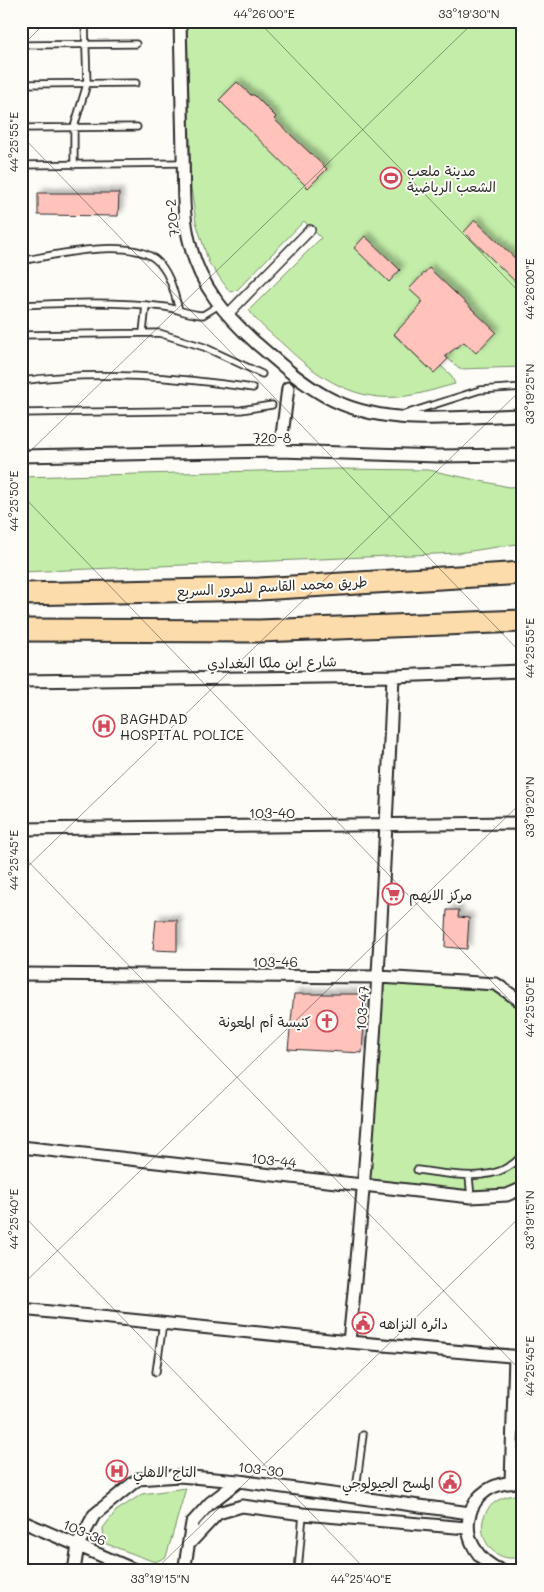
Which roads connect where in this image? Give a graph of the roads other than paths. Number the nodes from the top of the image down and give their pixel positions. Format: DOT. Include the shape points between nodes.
graph roads {
  1 [pos="85,21"];
  2 [pos="180,21"];
  3 [pos="518,21"];
  4 [pos="523,26"];
  5 [pos="136,44"];
  6 [pos="21,45"];
  7 [pos="86,45"];
  8 [pos="136,83"];
  9 [pos="21,84"];
  10 [pos="87,84"];
  11 [pos="74,127"];
  12 [pos="137,127"];
  13 [pos="21,128"];
  14 [pos="183,163"];
  15 [pos="74,164"];
  16 [pos="21,165"];
  17 [pos="310,230"];
  18 [pos="26,260"];
  19 [pos="21,305"];
  20 [pos="146,305"];
  21 [pos="219,305"];
  22 [pos="179,310"];
  23 [pos="227,315"];
  24 [pos="143,332"];
  25 [pos="21,336"];
  26 [pos="262,374"];
  27 [pos="21,380"];
  28 [pos="523,387"];
  29 [pos="253,388"];
  30 [pos="288,388"];
  31 [pos="272,405"];
  32 [pos="21,413"];
  33 [pos="523,415"];
  34 [pos="396,417"];
  35 [pos="280,451"];
  36 [pos="523,455"];
  37 [pos="21,456"];
  38 [pos="522,573"];
  39 [pos="21,594"];
  40 [pos="523,621"];
  41 [pos="21,630"];
  42 [pos="523,671"];
  43 [pos="393,676"];
  44 [pos="21,681"];
  45 [pos="523,824"];
  46 [pos="386,826"];
  47 [pos="21,829"];
  48 [pos="21,974"];
  49 [pos="379,977"];
  50 [pos="523,1003"];
  51 [pos="21,1147"];
  52 [pos="523,1154"];
  53 [pos="417,1170"];
  54 [pos="469,1177"];
  55 [pos="365,1185"];
  56 [pos="523,1188"];
  57 [pos="471,1197"];
  58 [pos="21,1309"];
  59 [pos="163,1323"];
  60 [pos="350,1342"];
  61 [pos="519,1356"];
  62 [pos="156,1372"];
  63 [pos="363,1434"];
  64 [pos="239,1481"];
  65 [pos="517,1482"];
  66 [pos="355,1497"];
  67 [pos="470,1513"];
  68 [pos="302,1514"];
  69 [pos="21,1521"];
  70 [pos="468,1528"];
  71 [pos="189,1544"];
  72 [pos="78,1545"];
  73 [pos="74,1571"];
  74 [pos="137,1571"];
  75 [pos="184,1571"];
  76 [pos="298,1571"];
  77 [pos="502,1571"];
  1 -- 7 [label="lane"];
  2 -- 14 [label="street, 720-2"];
  3 -- 4 [label="lane"];
  5 -- 7 [label="lane"];
  6 -- 7 [label="lane"];
  7 -- 10 [label="lane"];
  8 -- 10 [label="lane"];
  9 -- 10 [label="lane"];
  10 -- 11 [label="lane"];
  11 -- 12 [label="lane"];
  11 -- 13 [label="lane"];
  11 -- 15 [label="lane"];
  14 -- 15 [label="lane"];
  14 -- 21 [label="street, 720-2" via="190,245 206,286"];
  15 -- 16 [label="lane"];
  17 -- 23 [label="street"];
  18 -- 22 [label="lane" via="108,249 142,252 155,259 165,271"];
  19 -- 20 [label="lane"];
  20 -- 22 [label="lane"];
  20 -- 24 [label="lane"];
  21 -- 22 [label="lane" via="203,315"];
  21 -- 23 [label="street, 720-2"];
  23 -- 34 [label="street, 720-2" via="291,373 326,396 361,411"];
  24 -- 25 [label="lane"];
  24 -- 26 [label="lane" via="182,339"];
  27 -- 29 [label="lane" via="89,374"];
  28 -- 34 [label="lane" via="480,390"];
  30 -- 35 [label="street"];
  31 -- 32 [label="lane" via="241,410"];
  33 -- 34 [label="street"];
  35 -- 36 [label="street, 720-8"];
  35 -- 37 [label="street, 720-8"];
  38 -- 39 [label="highway, طريق محمد القاسم للمرور السريع" via="259,589"];
  40 -- 41 [label="highway" via="259,631"];
  42 -- 43 [label="street, شارع ابن ملكا البغدادي"];
  43 -- 44 [label="street, شارع ابن ملكا البغدادي"];
  43 -- 46 [label="street, 103-47"];
  45 -- 46 [label="street, 103-40"];
  46 -- 47 [label="street, 103-40"];
  46 -- 49 [label="street, 103-47"];
  48 -- 49 [label="street, 103-46"];
  49 -- 50 [label="street, 103-46" via="496,984"];
  49 -- 55 [label="street, 103-47"];
  51 -- 55 [label="street, 103-44"];
  52 -- 54 [label="lane" via="517,1162 500,1171"];
  53 -- 54 [label="lane"];
  54 -- 57 [label="lane"];
  55 -- 57 [label="street, 103-44"];
  55 -- 60 [label="street, 103-47"];
  56 -- 57 [label="street, 103-44" via="507,1195"];
  58 -- 59 [label="street"];
  59 -- 60 [label="street"];
  59 -- 62 [label="lane"];
  60 -- 61 [label="street"];
  61 -- 65 [label="street"];
  63 -- 66 [label="lane"];
  64 -- 66 [label="street, 103-30"];
  64 -- 71 [label="street" via="210,1503 192,1523"];
  64 -- 72 [label="street, 103-30" via="179,1476 138,1478 94,1515"];
  65 -- 67 [label="street" via="498,1484 486,1491"];
  66 -- 67 [label="street, 103-30"];
  67 -- 70 [label="street"];
  68 -- 70 [label="street"];
  68 -- 71 [label="street" via="242,1506 218,1513"];
  68 -- 76 [label="lane"];
  69 -- 72 [label="street, 103-36"];
  70 -- 77 [label="street" via="470,1542 478,1556 489,1566"];
  71 -- 75 [label="street"];
  72 -- 73 [label="street, 103-30"];
  72 -- 74 [label="street, 103-36"];
}
